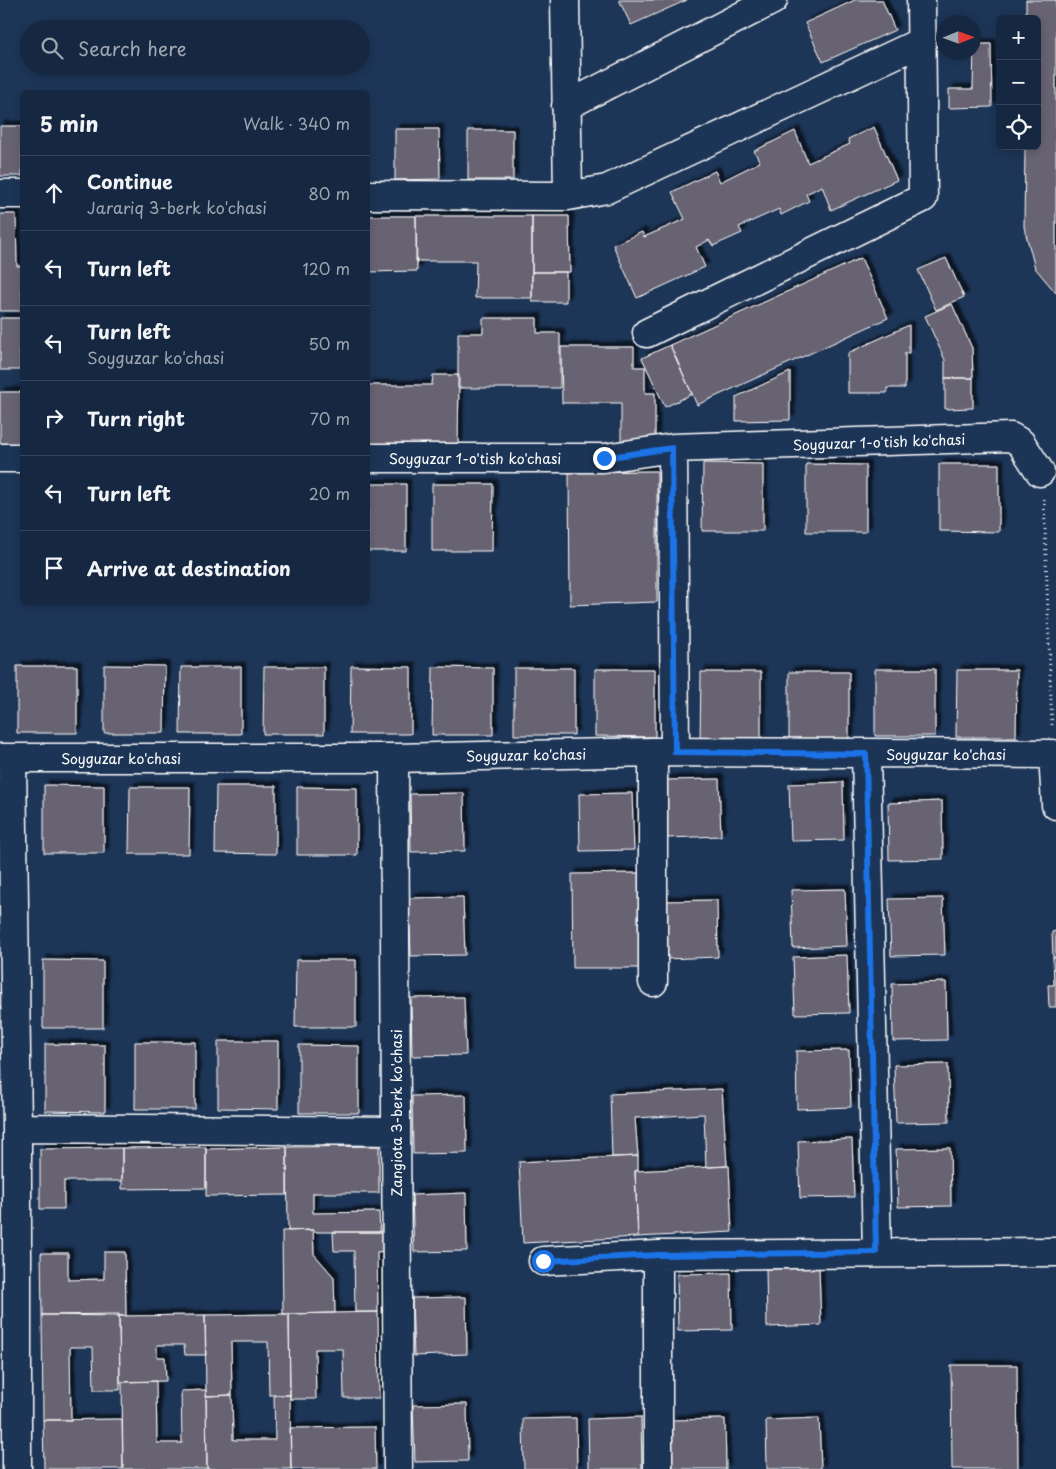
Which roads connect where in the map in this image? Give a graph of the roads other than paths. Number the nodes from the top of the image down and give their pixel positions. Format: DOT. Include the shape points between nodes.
graph roads {
  1 [pos="565,0"];
  2 [pos="773,0"];
  3 [pos="921,0"];
  4 [pos="920,42"];
  5 [pos="566,106"];
  6 [pos="0,194"];
  7 [pos="20,194"];
  8 [pos="370,195"];
  9 [pos="568,196"];
  10 [pos="647,333"];
  11 [pos="672,448"];
  12 [pos="0,458"];
  13 [pos="20,458"];
  14 [pos="370,458"];
  15 [pos="1040,472"];
  16 [pos="664,752"];
  17 [pos="866,754"];
  18 [pos="6,758"];
  19 [pos="394,758"];
  20 [pos="1056,805"];
  21 [pos="653,982"];
  22 [pos="17,1128"];
  23 [pos="396,1132"];
  24 [pos="876,1252"];
  25 [pos="1056,1252"];
  26 [pos="658,1255"];
  27 [pos="543,1261"];
  28 [pos="17,1469"];
  29 [pos="398,1469"];
  30 [pos="658,1469"];
  1 -- 5 [label="street"];
  2 -- 5 [label="street"];
  3 -- 4 [label="street"];
  4 -- 9 [label="street" via="606,189"];
  4 -- 10 [label="street" via="923,198"];
  5 -- 9 [label="street"];
  6 -- 7 [label="street"];
  8 -- 9 [label="street"];
  11 -- 14 [label="street, Soyguzar 1-o'tish ko'chasi" via="604,458"];
  11 -- 15 [label="street, Soyguzar 1-o'tish ko'chasi" via="1011,438 1021,443"];
  11 -- 16 [label="street"];
  12 -- 13 [label="street"];
  16 -- 17 [label="street, Soyguzar ko'chasi"];
  16 -- 19 [label="street, Soyguzar ko'chasi"];
  16 -- 21 [label="street"];
  17 -- 20 [label="street, Soyguzar ko'chasi" via="1053,754"];
  17 -- 24 [label="street"];
  18 -- 19 [label="street, Soyguzar ko'chasi"];
  18 -- 22 [label="street"];
  19 -- 23 [label="street, Zangiota 3-berk ko'chasi"];
  22 -- 23 [label="street"];
  22 -- 28 [label="street"];
  23 -- 29 [label="street, Zangiota 3-berk ko'chasi"];
  24 -- 25 [label="street"];
  24 -- 26 [label="street"];
  26 -- 27 [label="street"];
  26 -- 30 [label="street"];
}
